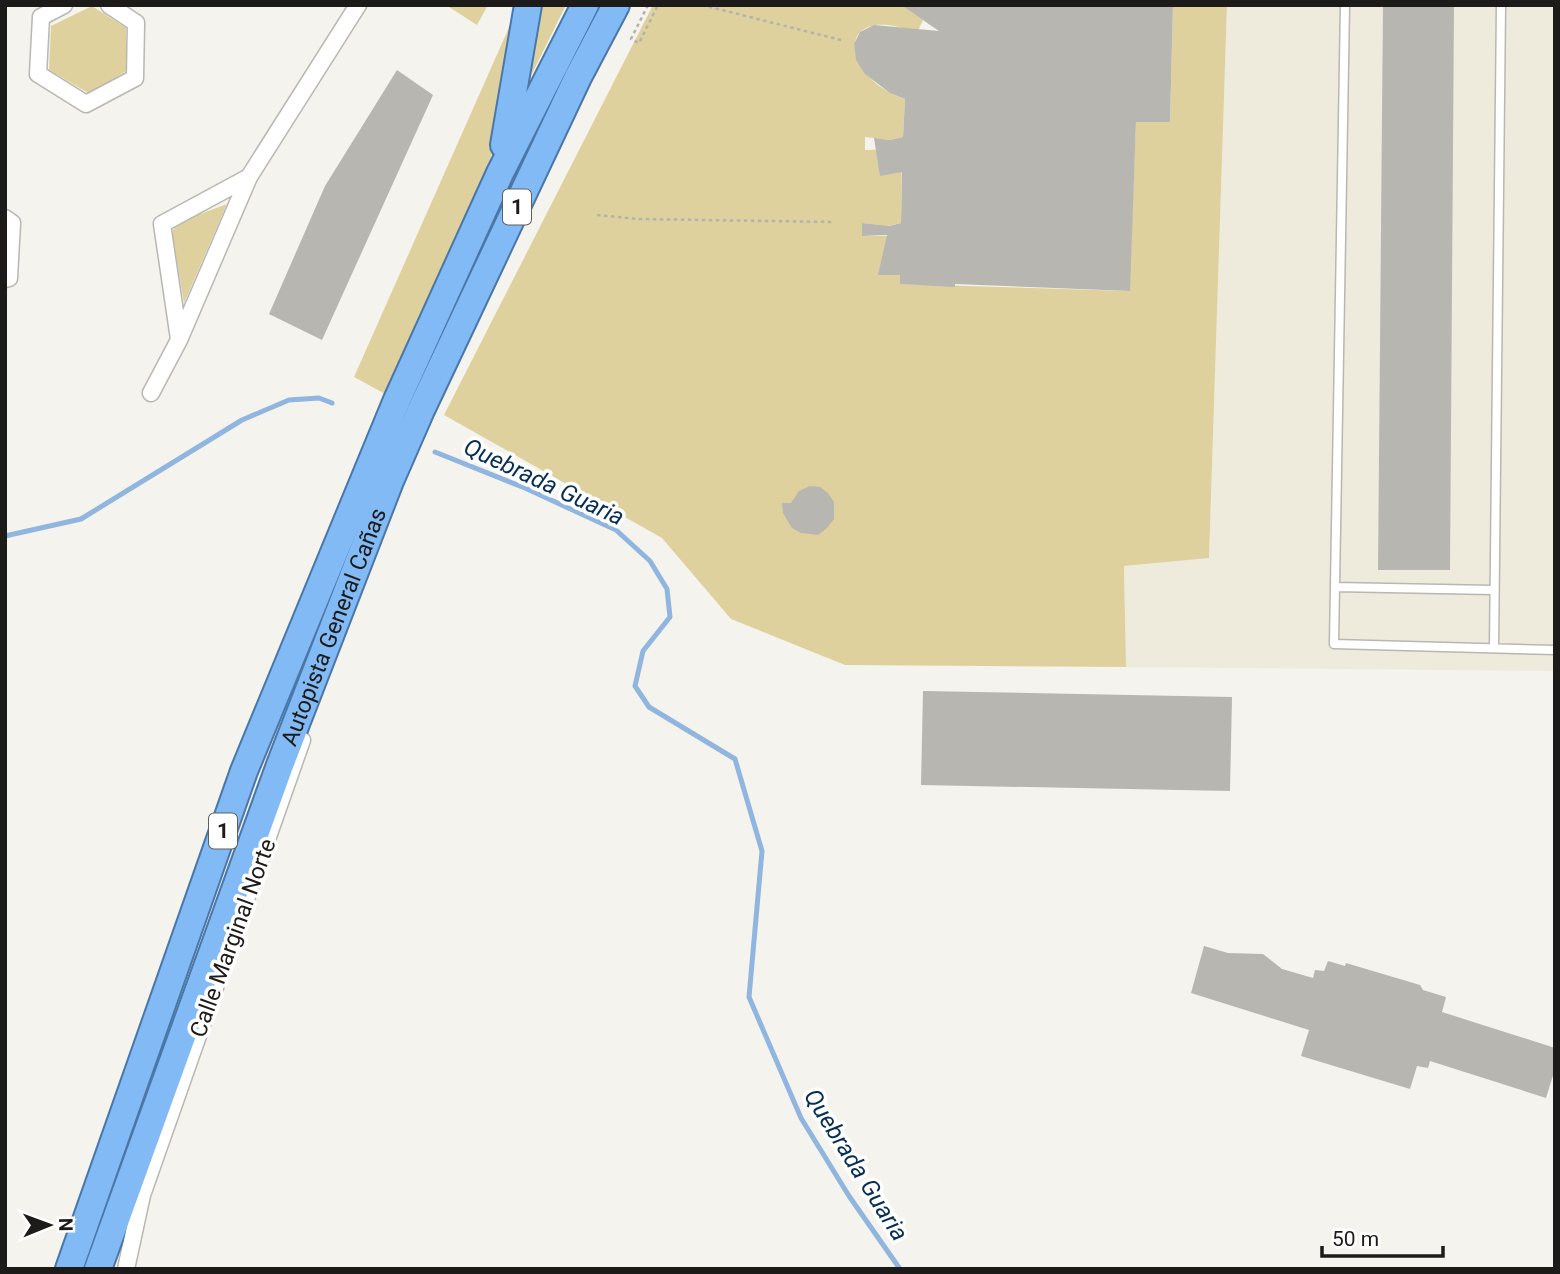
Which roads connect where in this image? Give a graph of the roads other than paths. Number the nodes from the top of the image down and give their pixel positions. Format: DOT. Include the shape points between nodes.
graph roads {
  1 [pos="64,5"];
  2 [pos="109,5"];
  3 [pos="358,5"];
  4 [pos="528,5"];
  5 [pos="585,5"];
  6 [pos="616,5"];
  7 [pos="627,5"];
  8 [pos="1345,5"];
  9 [pos="1501,5"];
  10 [pos="499,173"];
  11 [pos="249,177"];
  12 [pos="5,218"];
  13 [pos="5,279"];
  14 [pos="179,340"];
  15 [pos="151,393"];
  16 [pos="421,410"];
  17 [pos="1335,587"];
  18 [pos="1493,590"];
  19 [pos="341,608"];
  20 [pos="1494,648"];
  21 [pos="1555,650"];
  22 [pos="88,1216"];
  23 [pos="62,1269"];
  24 [pos="69,1269"];
  25 [pos="98,1269"];
  26 [pos="127,1269"];
  1 -- 2 [label="street" via="41,18 38,74 86,104 135,78 136,23"];
  3 -- 11 [label="street"];
  4 -- 10 [label="highway"];
  5 -- 10 [label="highway, Autopista General Cañas / 1"];
  6 -- 16 [label="highway, Autopista General Cañas / 1"];
  7 -- 16 [label="highway"];
  8 -- 17 [label="lane"];
  9 -- 18 [label="lane"];
  10 -- 22 [label="highway, Autopista General Cañas / 1" via="397,400 244,771"];
  11 -- 14 [label="street"];
  11 -- 14 [label="street" via="162,224"];
  12 -- 13 [label="street" via="12,223 9,278"];
  14 -- 15 [label="street"];
  16 -- 19 [label="highway, Autopista General Cañas / 1"];
  17 -- 18 [label="lane"];
  17 -- 20 [label="lane" via="1334,644"];
  18 -- 20 [label="lane"];
  19 -- 25 [label="highway, Autopista General Cañas / 1"];
  19 -- 26 [label="street, Calle Marginal Norte" via="295,762 142,1195"];
  20 -- 21 [label="lane"];
  22 -- 23 [label="street"];
  22 -- 24 [label="highway, Autopista General Cañas / 1"];
}
